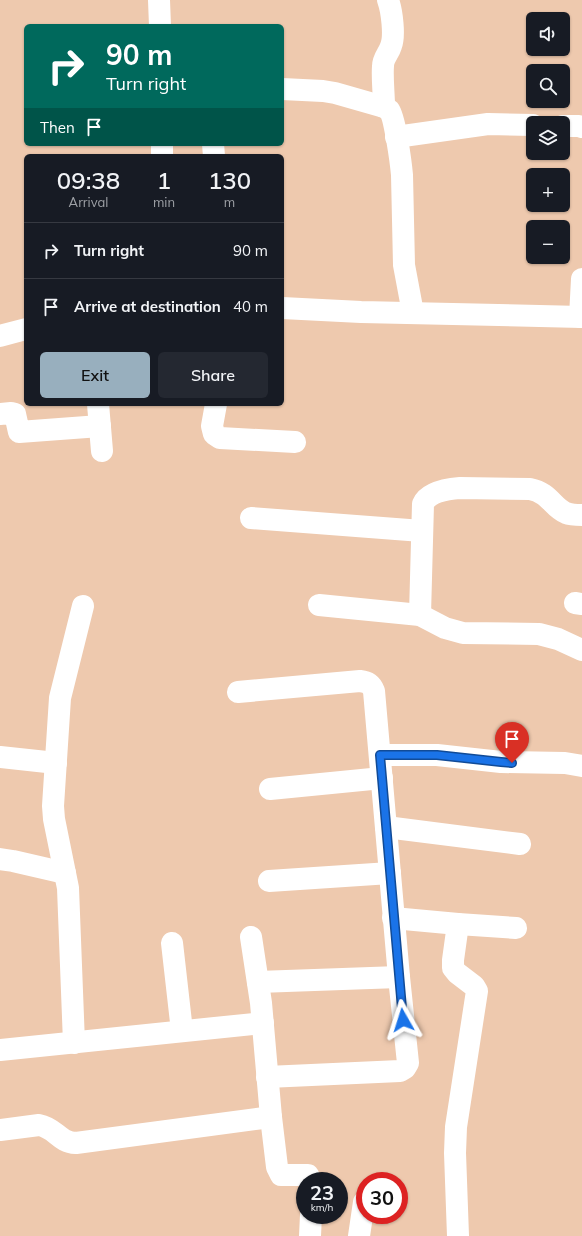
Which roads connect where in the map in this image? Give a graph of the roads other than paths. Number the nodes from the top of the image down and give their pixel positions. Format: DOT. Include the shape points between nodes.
graph roads {
  1 [pos="159,0"];
  2 [pos="388,0"];
  3 [pos="160,24"];
  4 [pos="284,89"];
  5 [pos="384,106"];
  6 [pos="526,125"];
  7 [pos="570,126"];
  8 [pos="582,127"];
  9 [pos="396,137"];
  10 [pos="582,278"];
  11 [pos="284,308"];
  12 [pos="413,313"];
  13 [pos="581,317"];
  14 [pos="24,330"];
  15 [pos="0,336"];
  16 [pos="98,406"];
  17 [pos="216,406"];
  18 [pos="0,414"];
  19 [pos="100,426"];
  20 [pos="295,442"];
  21 [pos="102,451"];
  22 [pos="582,515"];
  23 [pos="251,518"];
  24 [pos="422,531"];
  25 [pos="319,605"];
  26 [pos="82,606"];
  27 [pos="420,616"];
  28 [pos="582,650"];
  29 [pos="238,692"];
  30 [pos="380,755"];
  31 [pos="0,757"];
  32 [pos="56,763"];
  33 [pos="582,766"];
  34 [pos="382,778"];
  35 [pos="270,789"];
  36 [pos="386,827"];
  37 [pos="520,844"];
  38 [pos="0,859"];
  39 [pos="65,873"];
  40 [pos="390,873"];
  41 [pos="269,881"];
  42 [pos="393,918"];
  43 [pos="458,924"];
  44 [pos="516,928"];
  45 [pos="251,937"];
  46 [pos="172,943"];
  47 [pos="399,977"];
  48 [pos="258,982"];
  49 [pos="262,1023"];
  50 [pos="182,1031"];
  51 [pos="74,1043"];
  52 [pos="0,1050"];
  53 [pos="267,1077"];
  54 [pos="271,1117"];
  55 [pos="0,1130"];
  56 [pos="296,1175"];
  57 [pos="311,1224"];
  58 [pos="361,1224"];
  59 [pos="310,1236"];
  60 [pos="360,1236"];
  61 [pos="458,1236"];
  1 -- 3 [label="street"];
  2 -- 5 [label="street" via="391,7 393,41 383,65"];
  4 -- 5 [label="street" via="335,93"];
  5 -- 9 [label="street" via="390,110"];
  6 -- 9 [label="street" via="488,124"];
  7 -- 8 [label="street"];
  9 -- 12 [label="street" via="402,176 404,265"];
  10 -- 13 [label="street"];
  11 -- 12 [label="street"];
  12 -- 13 [label="street"];
  14 -- 15 [label="street"];
  16 -- 19 [label="street"];
  17 -- 20 [label="street" via="212,426 214,434 220,438"];
  18 -- 19 [label="street" via="14,414 19,432"];
  19 -- 21 [label="street"];
  22 -- 24 [label="street" via="564,512 537,490 451,488 425,499"];
  23 -- 24 [label="street"];
  24 -- 27 [label="street"];
  25 -- 27 [label="street"];
  26 -- 32 [label="street" via="60,698"];
  27 -- 28 [label="street" via="463,633 539,634"];
  29 -- 30 [label="street" via="367,682 374,692"];
  30 -- 33 [label="street" via="437,755 501,762 565,763"];
  30 -- 34 [label="street"];
  31 -- 32 [label="street"];
  32 -- 39 [label="street" via="54,819"];
  34 -- 35 [label="street"];
  34 -- 36 [label="street"];
  36 -- 37 [label="street"];
  36 -- 40 [label="street"];
  38 -- 39 [label="street"];
  39 -- 51 [label="street" via="68,888"];
  40 -- 41 [label="street"];
  40 -- 42 [label="street"];
  42 -- 43 [label="street"];
  42 -- 47 [label="street"];
  43 -- 44 [label="street"];
  43 -- 61 [label="street" via="453,968 477,991 456,1127"];
  45 -- 48 [label="street"];
  46 -- 50 [label="street"];
  47 -- 48 [label="street"];
  47 -- 53 [label="street" via="408,1063 405,1068 400,1071"];
  48 -- 49 [label="street"];
  49 -- 50 [label="street"];
  49 -- 53 [label="street"];
  50 -- 51 [label="street"];
  51 -- 52 [label="street"];
  53 -- 54 [label="street"];
  54 -- 55 [label="street" via="76,1143 62,1140 50,1128 39,1124"];
  54 -- 56 [label="street" via="281,1175"];
  57 -- 59 [label="street"];
  58 -- 60 [label="street"];
}
